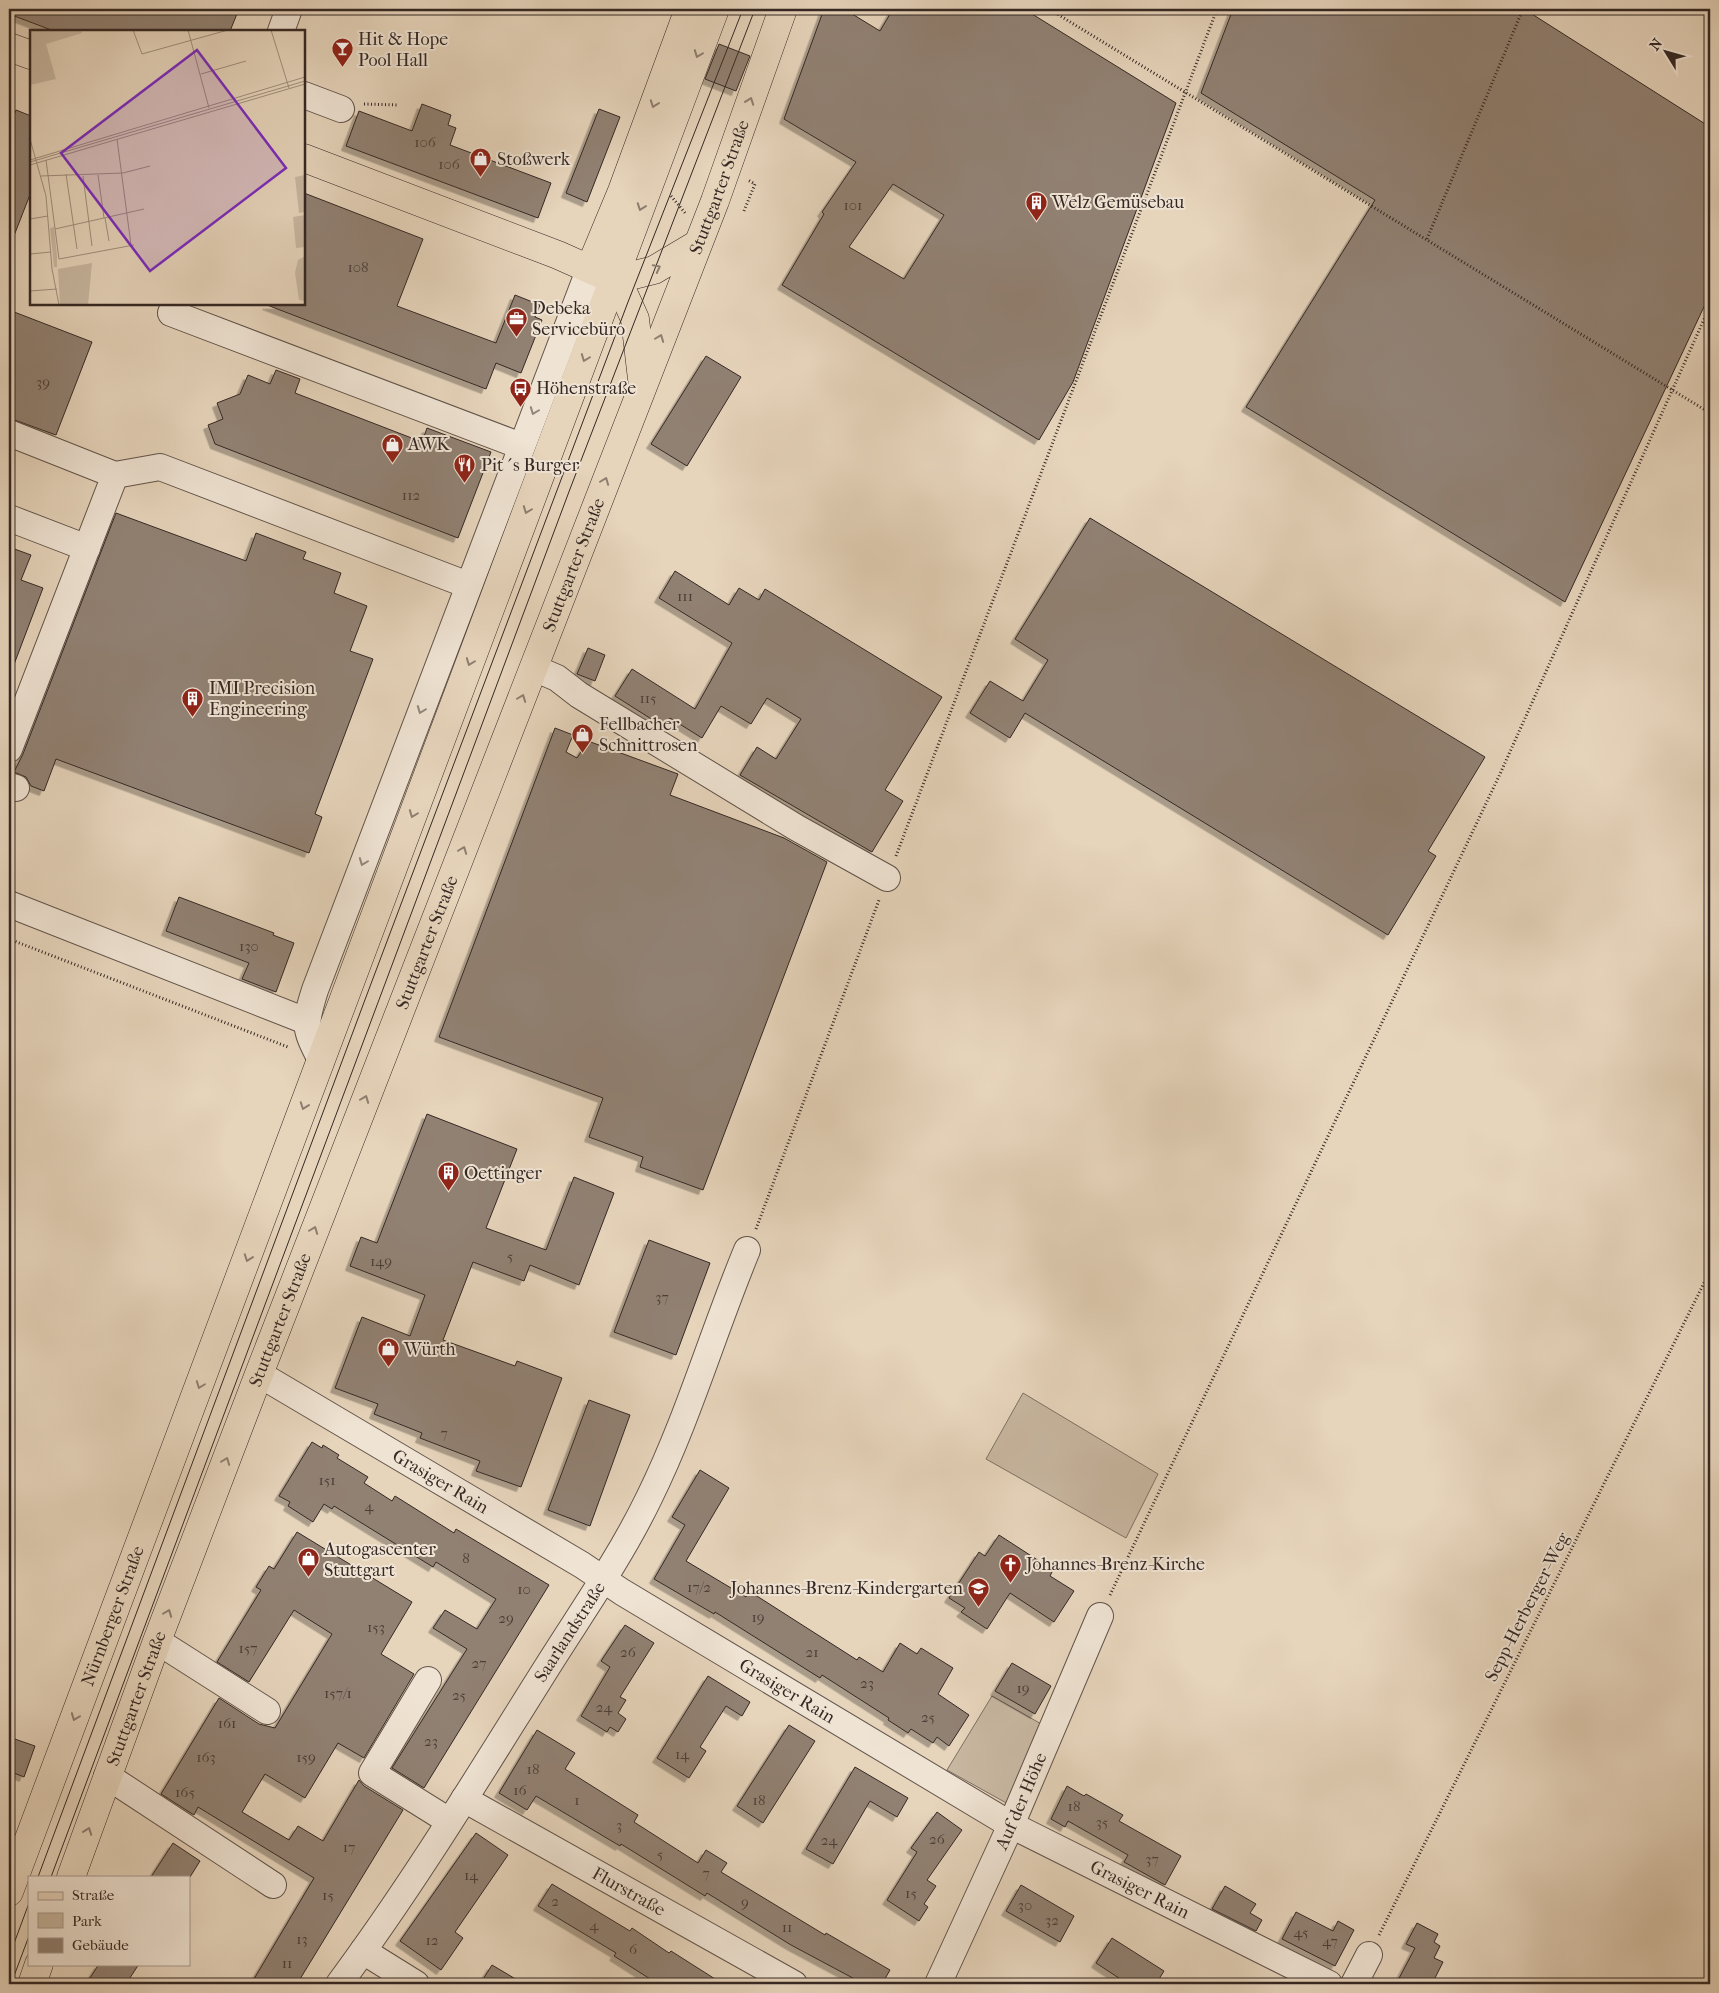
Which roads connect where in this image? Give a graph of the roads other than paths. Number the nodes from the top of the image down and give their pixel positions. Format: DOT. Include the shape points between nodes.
graph roads {
  1 [pos="289,9"];
  2 [pos="689,9"];
  3 [pos="715,9"];
  4 [pos="783,9"];
  5 [pos="281,30"];
  6 [pos="9,47"];
  7 [pos="30,55"];
  8 [pos="305,95"];
  9 [pos="341,110"];
  10 [pos="305,158"];
  11 [pos="696,245"];
  12 [pos="602,274"];
  13 [pos="175,305"];
  14 [pos="642,383"];
  15 [pos="9,433"];
  16 [pos="521,446"];
  17 [pos="115,475"];
  18 [pos="9,518"];
  19 [pos="87,548"];
  20 [pos="468,585"];
  21 [pos="534,668"];
  22 [pos="9,749"];
  23 [pos="887,878"];
  24 [pos="9,904"];
  25 [pos="306,1021"];
  26 [pos="321,1060"];
  27 [pos="747,1250"];
  28 [pos="259,1374"];
  29 [pos="603,1579"];
  30 [pos="1100,1616"];
  31 [pos="157,1641"];
  32 [pos="428,1680"];
  33 [pos="267,1711"];
  34 [pos="108,1776"];
  35 [pos="464,1799"];
  36 [pos="449,1821"];
  37 [pos="1011,1826"];
  38 [pos="71,1876"];
  39 [pos="273,1886"];
  40 [pos="9,1892"];
  41 [pos="363,1951"];
  42 [pos="1369,1955"];
  43 [pos="38,1966"];
  44 [pos="32,1984"];
  45 [pos="338,1984"];
  46 [pos="416,1984"];
  47 [pos="794,1984"];
  48 [pos="938,1984"];
  49 [pos="1329,1984"];
  50 [pos="1354,1984"];
  1 -- 5 [label="street"];
  2 -- 12 [label="main road, one-way" via="622,191"];
  3 -- 12 [label="main road, one-way"];
  11 -- 4 [label="main road, Stuttgarter Straße, one-way" via="715,201"];
  6 -- 7 [label="main road"];
  8 -- 9 [label="street"];
  10 -- 12 [label="main road"];
  12 -- 11 [label="main road, one-way" via="654,270"];
  14 -- 11 [label="main road, Stuttgarter Straße, one-way"];
  12 -- 14 [label="main road" via="625,296 635,319"];
  12 -- 16 [label="street, one-way"];
  12 -- 26 [label="main road, one-way"];
  13 -- 16 [label="street" via="171,313"];
  21 -- 14 [label="main road, Stuttgarter Straße, one-way"];
  15 -- 17 [label="street"];
  16 -- 20 [label="street"];
  17 -- 19 [label="street"];
  17 -- 20 [label="street" via="160,467"];
  18 -- 19 [label="street"];
  19 -- 22 [label="street"];
  20 -- 25 [label="street, one-way"];
  21 -- 23 [label="street" via="557,678 797,828"];
  28 -- 21 [label="main road, Stuttgarter Straße, one-way"];
  24 -- 25 [label="street"];
  25 -- 26 [label="street"];
  26 -- 40 [label="main road, Nürnberger Straße, one-way"];
  27 -- 29 [label="street, Saarlandstraße" via="669,1454 624,1546"];
  28 -- 29 [label="street, Grasiger Rain"];
  31 -- 28 [label="main road, Stuttgarter Straße, one-way"];
  29 -- 35 [label="street, Saarlandstraße"];
  29 -- 37 [label="street, Grasiger Rain"];
  30 -- 37 [label="street, Auf der Höhe"];
  31 -- 33 [label="street"];
  31 -- 34 [label="main road, Stuttgarter Straße"];
  32 -- 36 [label="street" via="372,1773"];
  38 -- 34 [label="main road, Stuttgarter Straße, one-way"];
  34 -- 39 [label="street"];
  35 -- 36 [label="street, Saarlandstraße"];
  35 -- 47 [label="street, Flurstraße"];
  36 -- 41 [label="street, Saarlandstraße"];
  37 -- 48 [label="street, Auf der Höhe"];
  37 -- 49 [label="street, Grasiger Rain"];
  41 -- 45 [label="street, Saarlandstraße"];
  41 -- 46 [label="street"];
  42 -- 50 [label="street"];
  43 -- 44 [label="main road"];
}
